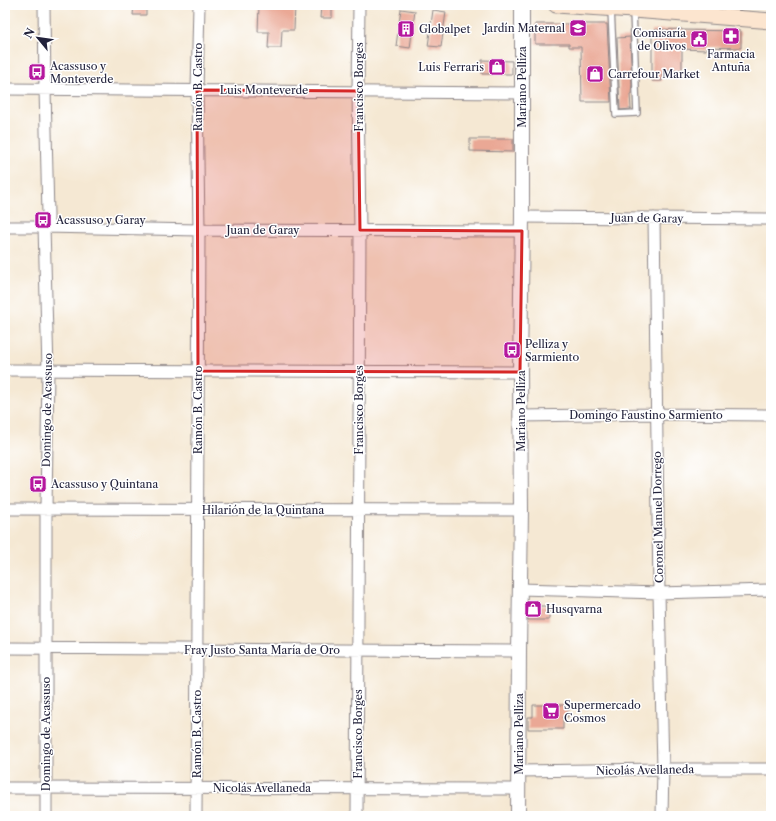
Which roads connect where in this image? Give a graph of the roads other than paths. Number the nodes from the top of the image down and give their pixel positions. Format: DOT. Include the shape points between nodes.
graph roads {
  1 [pos="44,5"];
  2 [pos="199,5"];
  3 [pos="359,5"];
  4 [pos="522,5"];
  5 [pos="556,5"];
  6 [pos="611,9"];
  7 [pos="633,10"];
  8 [pos="771,21"];
  9 [pos="5,89"];
  10 [pos="45,89"];
  11 [pos="197,90"];
  12 [pos="358,91"];
  13 [pos="522,92"];
  14 [pos="522,217"];
  15 [pos="654,218"];
  16 [pos="771,220"];
  17 [pos="5,227"];
  18 [pos="44,227"];
  19 [pos="199,230"];
  20 [pos="360,230"];
  21 [pos="522,231"];
  22 [pos="5,370"];
  23 [pos="48,370"];
  24 [pos="198,371"];
  25 [pos="360,371"];
  26 [pos="520,372"];
  27 [pos="657,414"];
  28 [pos="771,415"];
  29 [pos="521,416"];
  30 [pos="5,509"];
  31 [pos="46,509"];
  32 [pos="198,509"];
  33 [pos="359,510"];
  34 [pos="521,510"];
  35 [pos="520,589"];
  36 [pos="771,590"];
  37 [pos="659,593"];
  38 [pos="5,648"];
  39 [pos="46,648"];
  40 [pos="197,650"];
  41 [pos="358,650"];
  42 [pos="519,651"];
  43 [pos="663,769"];
  44 [pos="771,769"];
  45 [pos="519,771"];
  46 [pos="5,788"];
  47 [pos="47,788"];
  48 [pos="196,788"];
  49 [pos="357,789"];
  50 [pos="518,789"];
  51 [pos="46,816"];
  52 [pos="196,816"];
  53 [pos="357,816"];
  54 [pos="518,816"];
  55 [pos="662,816"];
  1 -- 10 [label="street, Domingo de Acassuso"];
  2 -- 11 [label="street, Ramón B. Castro"];
  3 -- 12 [label="street, Francisco Borges"];
  4 -- 13 [label="street, Mariano Pelliza"];
  5 -- 6 [label="main road"];
  6 -- 7 [label="main road"];
  6 -- 7 [label="lane" via="616,114 637,114"];
  7 -- 8 [label="main road"];
  9 -- 10 [label="street, Luis Monteverde"];
  10 -- 11 [label="street, Luis Monteverde"];
  10 -- 18 [label="street, Domingo de Acassuso" via="48,220"];
  11 -- 12 [label="street, Luis Monteverde"];
  11 -- 19 [label="street, Ramón B. Castro"];
  12 -- 13 [label="street, Luis Monteverde"];
  12 -- 20 [label="street, Francisco Borges"];
  13 -- 14 [label="street, Mariano Pelliza"];
  14 -- 15 [label="street, Juan de Garay"];
  14 -- 21 [label="street, Mariano Pelliza"];
  15 -- 16 [label="street, Juan de Garay"];
  15 -- 27 [label="street, Coronel Manuel Dorrego"];
  17 -- 18 [label="street, Juan de Garay"];
  18 -- 19 [label="street, Juan de Garay"];
  18 -- 23 [label="street, Domingo de Acassuso"];
  19 -- 20 [label="street, Juan de Garay"];
  19 -- 24 [label="street, Ramón B. Castro"];
  20 -- 21 [label="street, Juan de Garay"];
  20 -- 25 [label="street, Francisco Borges"];
  21 -- 26 [label="street, Mariano Pelliza"];
  22 -- 23 [label="street"];
  23 -- 24 [label="street"];
  23 -- 31 [label="street, Domingo de Acassuso"];
  24 -- 25 [label="street"];
  24 -- 32 [label="street, Ramón B. Castro"];
  25 -- 26 [label="street"];
  25 -- 33 [label="street, Francisco Borges"];
  26 -- 29 [label="street, Mariano Pelliza"];
  27 -- 28 [label="street, Domingo Faustino Sarmiento"];
  27 -- 29 [label="street, Domingo Faustino Sarmiento"];
  27 -- 37 [label="street, Coronel Manuel Dorrego"];
  29 -- 34 [label="street, Mariano Pelliza"];
  30 -- 31 [label="street, Hilarión de la Quintana"];
  31 -- 32 [label="street, Hilarión de la Quintana"];
  31 -- 39 [label="street, Domingo de Acassuso"];
  32 -- 33 [label="street, Hilarión de la Quintana"];
  32 -- 40 [label="street, Ramón B. Castro"];
  33 -- 34 [label="street, Hilarión de la Quintana"];
  33 -- 41 [label="street, Francisco Borges"];
  34 -- 35 [label="street, Mariano Pelliza"];
  35 -- 37 [label="street"];
  35 -- 42 [label="street, Mariano Pelliza"];
  36 -- 37 [label="street"];
  37 -- 43 [label="street, Coronel Manuel Dorrego"];
  38 -- 39 [label="street, Fray Justo Santa María de Oro"];
  39 -- 40 [label="street, Fray Justo Santa María de Oro"];
  39 -- 47 [label="street, Domingo de Acassuso"];
  40 -- 41 [label="street, Fray Justo Santa María de Oro"];
  40 -- 48 [label="street, Ramón B. Castro"];
  41 -- 42 [label="street, Fray Justo Santa María de Oro"];
  41 -- 49 [label="street, Francisco Borges"];
  42 -- 45 [label="street, Mariano Pelliza"];
  43 -- 44 [label="street, Nicolás Avellaneda"];
  43 -- 45 [label="street, Nicolás Avellaneda"];
  43 -- 55 [label="street, Coronel Manuel Dorrego"];
  45 -- 50 [label="street, Mariano Pelliza"];
  46 -- 47 [label="street, Nicolás Avellaneda"];
  47 -- 48 [label="street, Nicolás Avellaneda"];
  47 -- 51 [label="street, Domingo de Acassuso"];
  48 -- 49 [label="street, Nicolás Avellaneda"];
  48 -- 52 [label="street, Ramón B. Castro"];
  49 -- 50 [label="street, Nicolás Avellaneda"];
  49 -- 53 [label="street, Francisco Borges"];
  50 -- 54 [label="street, Mariano Pelliza"];
}
